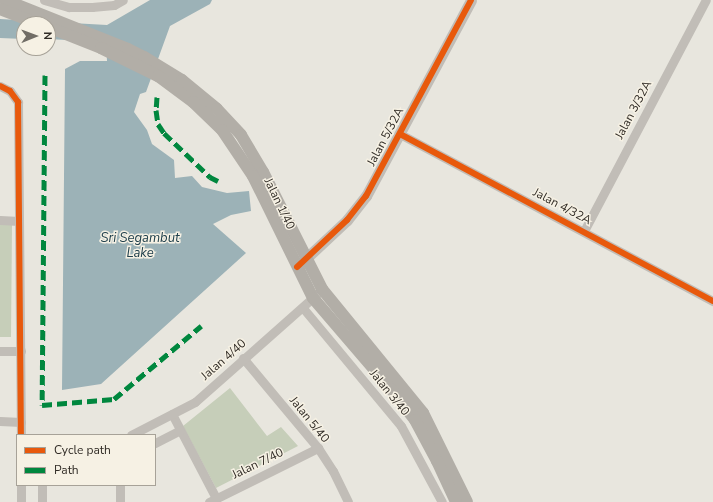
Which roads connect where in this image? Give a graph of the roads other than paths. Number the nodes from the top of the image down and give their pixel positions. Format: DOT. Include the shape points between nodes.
graph roads {
  1 [pos="123,0"];
  2 [pos="471,0"];
  3 [pos="706,0"];
  4 [pos="48,1"];
  5 [pos="5,5"];
  6 [pos="25,16"];
  7 [pos="56,30"];
  8 [pos="179,84"];
  9 [pos="0,86"];
  10 [pos="400,134"];
  11 [pos="0,220"];
  12 [pos="19,221"];
  13 [pos="584,231"];
  14 [pos="302,263"];
  15 [pos="322,289"];
  16 [pos="313,298"];
  17 [pos="713,301"];
  18 [pos="303,308"];
  19 [pos="0,350"];
  20 [pos="21,350"];
  21 [pos="243,358"];
  22 [pos="172,414"];
  23 [pos="0,421"];
  24 [pos="22,422"];
  25 [pos="180,430"];
  26 [pos="21,434"];
  27 [pos="133,434"];
  28 [pos="156,442"];
  29 [pos="318,448"];
  30 [pos="21,486"];
  31 [pos="42,486"];
  32 [pos="120,486"];
  33 [pos="212,500"];
  34 [pos="21,502"];
  35 [pos="42,502"];
  36 [pos="120,502"];
  37 [pos="348,502"];
  38 [pos="442,502"];
  39 [pos="456,502"];
  40 [pos="467,502"];
  1 -- 4 [label="street" via="92,7 69,7"];
  2 -- 10 [label="street, Jalan 5/32A"];
  3 -- 13 [label="street, Jalan 3/32A"];
  5 -- 6 [label="main road, Jalan 1/40"];
  5 -- 8 [label="main road, Jalan 1/40" via="128,49"];
  7 -- 8 [label="main road, Jalan 1/40" via="102,48"];
  8 -- 14 [label="main road, Jalan 1/40" via="234,146"];
  9 -- 12 [label="street" via="10,90 18,102"];
  10 -- 13 [label="street, Jalan 4/32A"];
  10 -- 14 [label="street, Jalan 5/32A" via="366,196 336,231"];
  11 -- 12 [label="street"];
  12 -- 20 [label="street"];
  13 -- 17 [label="street, Jalan 4/32A"];
  14 -- 15 [label="main road, Jalan 1/40"];
  14 -- 16 [label="main road, Jalan 1/40"];
  15 -- 16 [label="street, Jalan 4/40"];
  15 -- 40 [label="main road, Jalan 1/40" via="423,413"];
  16 -- 18 [label="street, Jalan 4/40"];
  16 -- 39 [label="main road, Jalan 1/40" via="392,389 414,420"];
  18 -- 21 [label="street, Jalan 4/40"];
  18 -- 38 [label="street, Jalan 3/40" via="401,426"];
  19 -- 20 [label="street"];
  20 -- 24 [label="street"];
  21 -- 22 [label="street, Jalan 4/40" via="195,402"];
  21 -- 29 [label="street, Jalan 5/40"];
  22 -- 25 [label="street"];
  22 -- 27 [label="street, Jalan 4/40"];
  23 -- 24 [label="street"];
  24 -- 26 [label="street"];
  25 -- 28 [label="street"];
  25 -- 33 [label="street"];
  29 -- 33 [label="street, Jalan 7/40"];
  29 -- 37 [label="street, Jalan 5/40"];
  30 -- 34 [label="street"];
  31 -- 35 [label="street"];
  32 -- 36 [label="street"];
}
